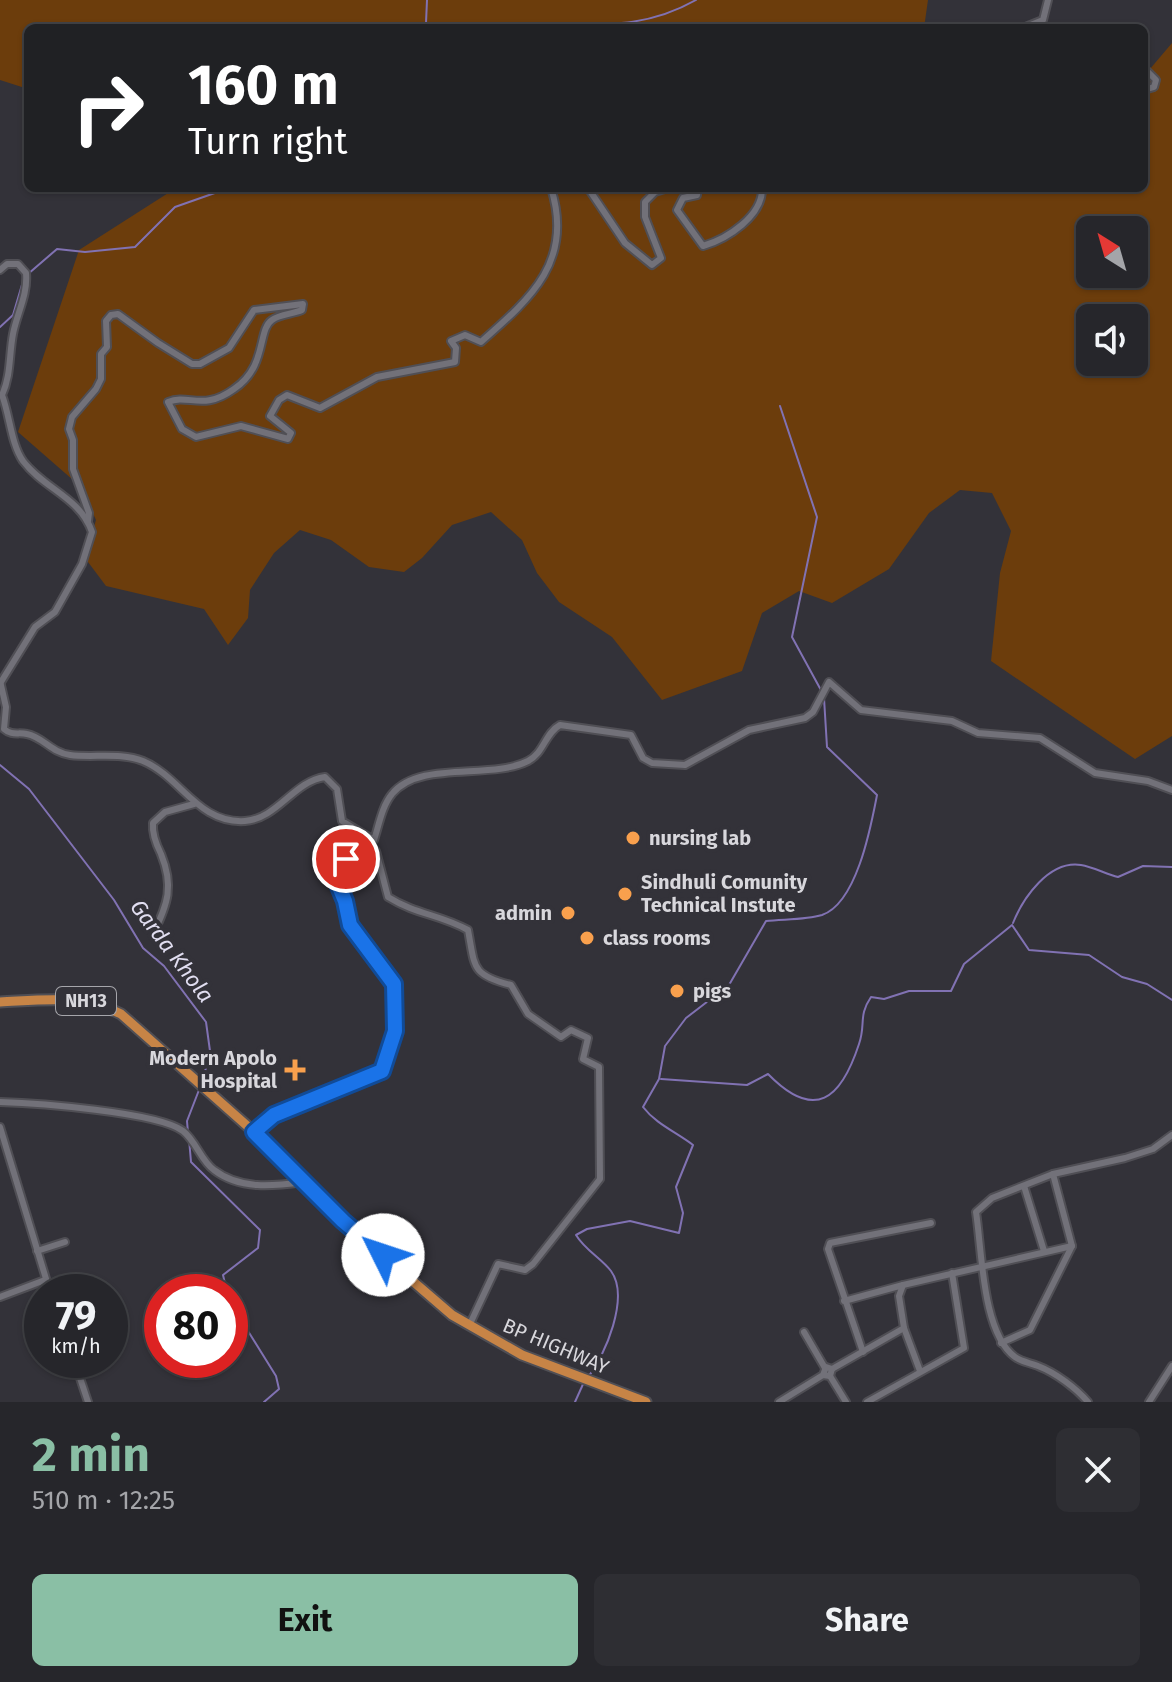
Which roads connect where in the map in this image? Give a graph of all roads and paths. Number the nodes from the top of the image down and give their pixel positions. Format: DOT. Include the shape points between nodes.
graph roads {
  1 [pos="1048,0"];
  2 [pos="1033,24"];
  3 [pos="1148,72"];
  4 [pos="1148,89"];
  5 [pos="552,192"];
  6 [pos="591,192"];
  7 [pos="655,192"];
  8 [pos="697,192"];
  9 [pos="762,192"];
  10 [pos="0,270"];
  11 [pos="88,521"];
  12 [pos="1,682"];
  13 [pos="1172,790"];
  14 [pos="194,804"];
  15 [pos="374,840"];
  16 [pos="376,851"];
  17 [pos="153,934"];
  18 [pos="0,1002"];
  19 [pos="0,1102"];
  20 [pos="0,1127"];
  21 [pos="254,1132"];
  22 [pos="1172,1135"];
  23 [pos="1053,1174"];
  24 [pos="303,1182"];
  25 [pos="1024,1186"];
  26 [pos="931,1223"];
  27 [pos="65,1242"];
  28 [pos="1072,1246"];
  29 [pos="37,1251"];
  30 [pos="1044,1251"];
  31 [pos="979,1266"];
  32 [pos="952,1273"];
  33 [pos="43,1274"];
  34 [pos="903,1285"];
  35 [pos="24,1288"];
  36 [pos="0,1297"];
  37 [pos="844,1301"];
  38 [pos="469,1326"];
  39 [pos="904,1328"];
  40 [pos="804,1332"];
  41 [pos="1001,1343"];
  42 [pos="863,1352"];
  43 [pos="1172,1366"];
  44 [pos="920,1371"];
  45 [pos="827,1372"];
  46 [pos="80,1378"];
  47 [pos="792,1399"];
  48 [pos="88,1402"];
  49 [pos="646,1402"];
  50 [pos="779,1402"];
  51 [pos="846,1402"];
  52 [pos="867,1402"];
  53 [pos="1088,1402"];
  54 [pos="1149,1402"];
  1 -- 2 [label="street" via="1043,20"];
  3 -- 4 [label="street" via="1156,80"];
  5 -- 11 [label="street" via="558,231 555,256 543,279 512,314 481,342 465,335 451,341 455,362 377,377 320,408 287,395 270,416 291,433 288,439 241,426 196,437 182,429 168,402 200,404 233,390 257,366 265,327 302,310 303,304 254,310 229,348 200,364 192,364 118,314 111,315 106,321 101,379 69,429 73,469"];
  6 -- 7 [label="street" via="625,243 652,265 661,258 645,217 645,202"];
  8 -- 9 [label="street" via="683,198 677,210 703,246 717,242 752,214"];
  10 -- 11 [label="street" via="18,264 26,273 26,295 2,395 14,442 33,473 76,504"];
  11 -- 12 [label="street" via="92,532 82,564 55,612 35,627"];
  12 -- 14 [label="street" via="7,732 30,734 51,750 72,756 137,759 162,769"];
  13 -- 15 [label="street" via="1095,773 1040,738 978,733 952,721 861,710 829,682 805,718 749,730 685,765 643,758 631,735 560,725 530,760 506,769 421,777 402,785 391,794"];
  14 -- 15 [label="street" via="245,821 263,816 325,777 337,789 342,821"];
  14 -- 17 [label="street" via="165,812 153,823 170,891"];
  15 -- 16 [label="street"];
  16 -- 21 [label="street" via="346,859 333,872 350,925 394,984 395,1031 382,1071 274,1115"];
  16 -- 38 [label="street" via="388,897 412,912 446,918 468,930 476,969 484,978 511,985 528,1014 561,1037 571,1030 588,1038 583,1059 599,1067 600,1179 533,1264 525,1270 498,1264"];
  18 -- 21 [label="highway, BP HIGHWAY / NH13" via="69,999 104,1005 130,1020"];
  19 -- 24 [label="street" via="147,1119 183,1130 214,1170 261,1188"];
  20 -- 29 [label="street"];
  21 -- 24 [label="highway, BP HIGHWAY / NH13"];
  22 -- 23 [label="street" via="1153,1149"];
  23 -- 25 [label="street"];
  23 -- 28 [label="street"];
  24 -- 38 [label="highway, BP HIGHWAY / NH13"];
  25 -- 30 [label="street"];
  25 -- 31 [label="street" via="992,1198 976,1212"];
  26 -- 37 [label="street" via="830,1243"];
  27 -- 29 [label="street"];
  28 -- 30 [label="street"];
  28 -- 41 [label="street" via="1030,1330"];
  29 -- 33 [label="street"];
  30 -- 31 [label="street"];
  31 -- 32 [label="street"];
  31 -- 41 [label="street"];
  32 -- 34 [label="street"];
  32 -- 44 [label="street" via="964,1348"];
  34 -- 37 [label="street"];
  34 -- 39 [label="street" via="899,1296"];
  35 -- 36 [label="street"];
  37 -- 42 [label="street"];
  38 -- 49 [label="highway, BP HIGHWAY / NH13" via="550,1367"];
  39 -- 42 [label="street"];
  39 -- 44 [label="street"];
  40 -- 45 [label="street"];
  41 -- 53 [label="street"];
  42 -- 45 [label="street"];
  43 -- 54 [label="street"];
  44 -- 52 [label="street"];
  45 -- 47 [label="street"];
  45 -- 51 [label="street"];
  46 -- 48 [label="street"];
  47 -- 50 [label="street"];
}
